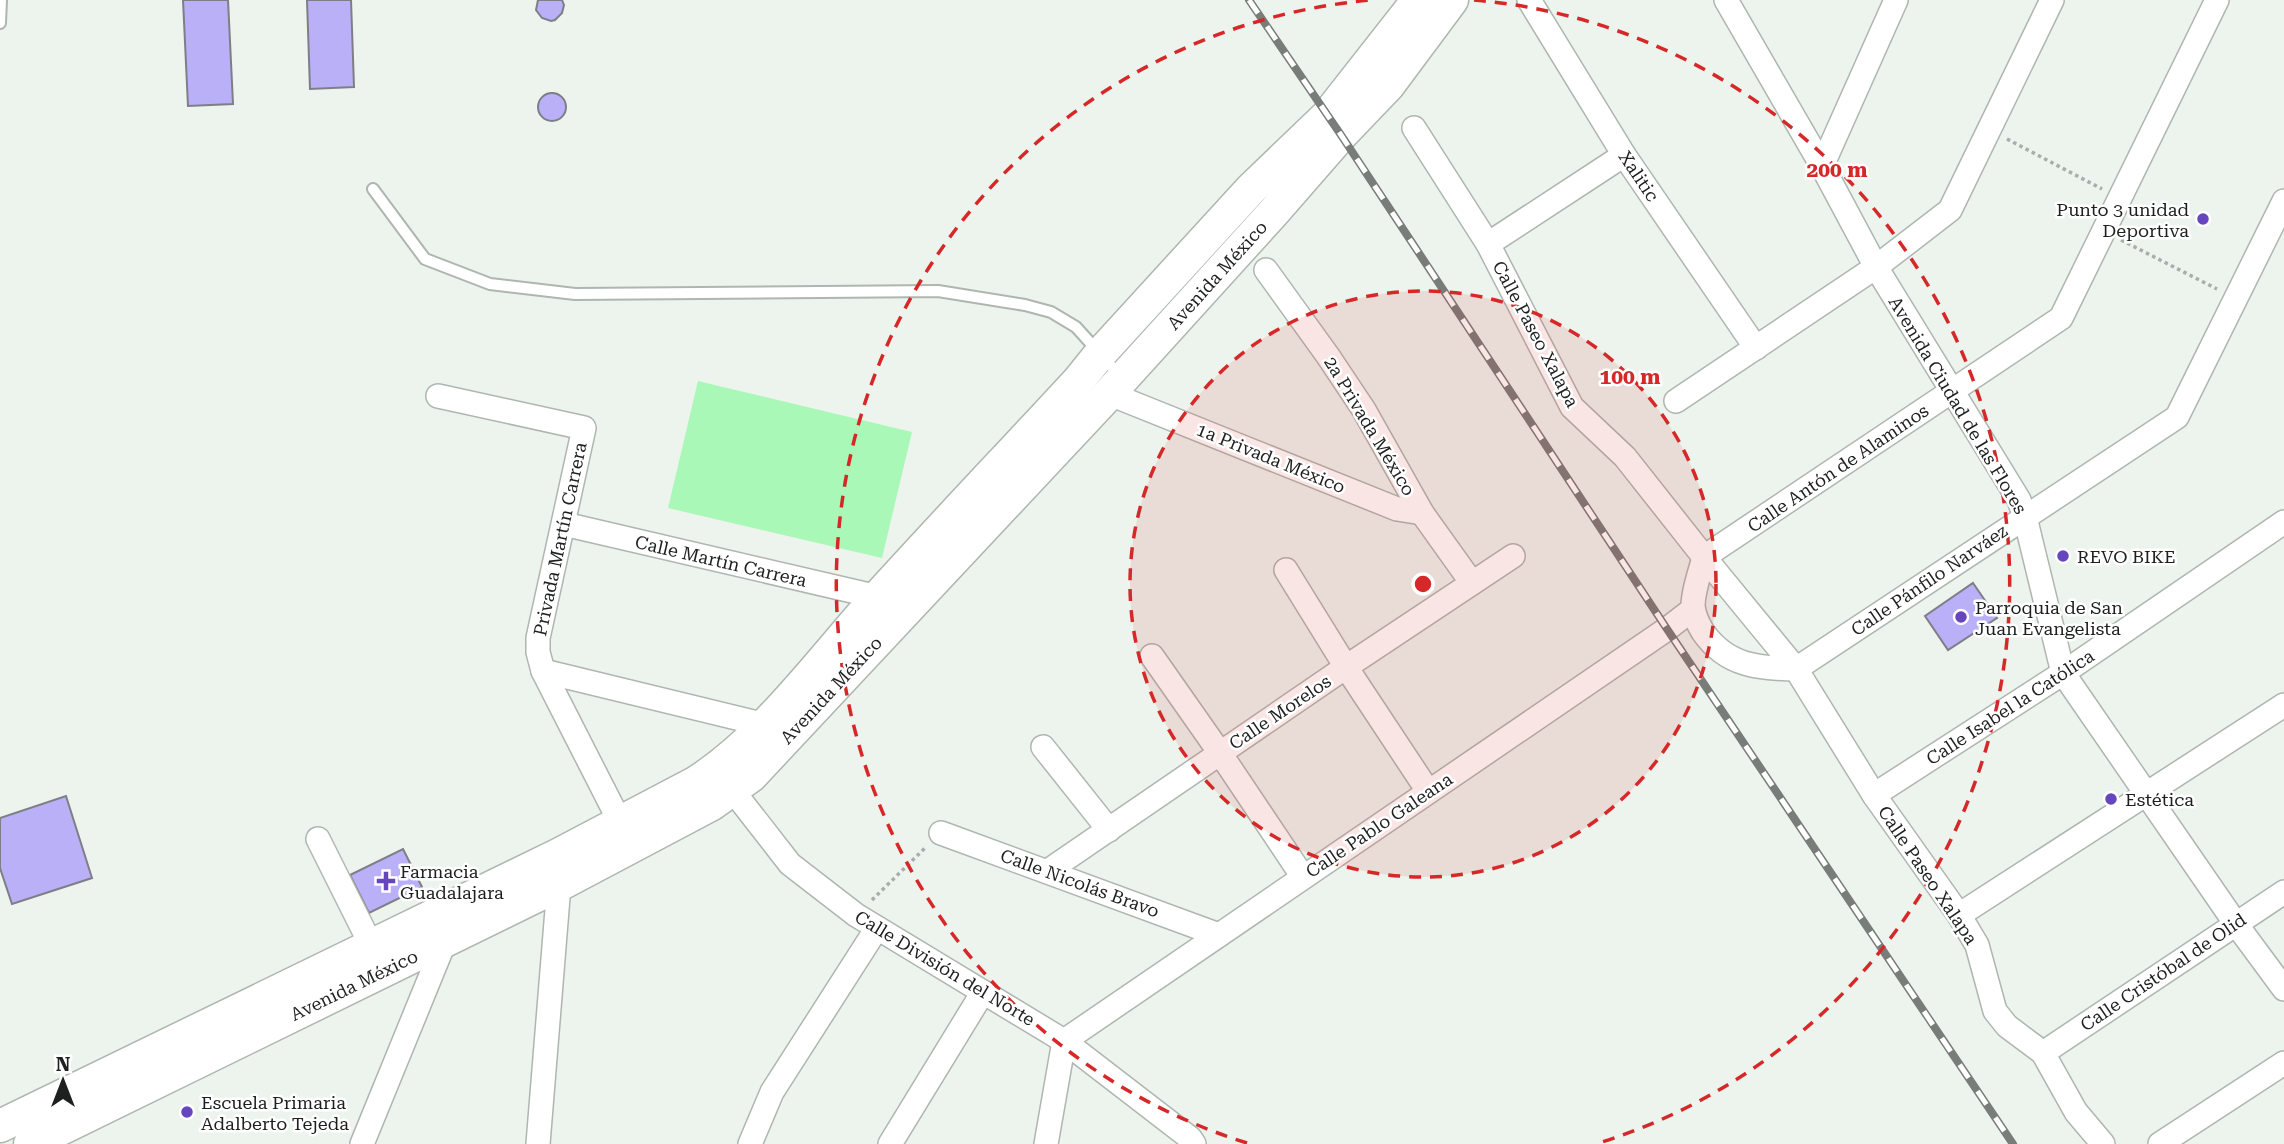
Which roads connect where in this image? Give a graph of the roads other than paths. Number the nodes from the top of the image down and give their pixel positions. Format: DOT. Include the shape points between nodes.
graph roads {
  1 [pos="1,0"];
  2 [pos="1418,0"];
  3 [pos="1452,0"];
  4 [pos="1529,0"];
  5 [pos="1727,0"];
  6 [pos="1896,0"];
  7 [pos="2052,0"];
  8 [pos="2217,0"];
  9 [pos="0,23"];
  10 [pos="1415,128"];
  11 [pos="1624,155"];
  12 [pos="1822,166"];
  13 [pos="373,189"];
  14 [pos="1251,189"];
  15 [pos="2284,201"];
  16 [pos="1273,214"];
  17 [pos="1488,244"];
  18 [pos="1876,267"];
  19 [pos="1266,270"];
  20 [pos="1756,348"];
  21 [pos="1100,354"];
  22 [pos="1122,388"];
  23 [pos="1952,393"];
  24 [pos="438,396"];
  25 [pos="1676,401"];
  26 [pos="1422,513"];
  27 [pos="2025,517"];
  28 [pos="2284,522"];
  29 [pos="564,524"];
  30 [pos="1513,555"];
  31 [pos="1704,557"];
  32 [pos="1286,570"];
  33 [pos="1472,583"];
  34 [pos="878,597"];
  35 [pos="1693,609"];
  36 [pos="1152,656"];
  37 [pos="1346,667"];
  38 [pos="1796,669"];
  39 [pos="544,671"];
  40 [pos="2063,673"];
  41 [pos="2284,705"];
  42 [pos="778,728"];
  43 [pos="1043,747"];
  44 [pos="1220,753"];
  45 [pos="725,780"];
  46 [pos="1428,791"];
  47 [pos="2147,793"];
  48 [pos="1874,796"];
  49 [pos="620,822"];
  50 [pos="1109,830"];
  51 [pos="941,833"];
  52 [pos="318,839"];
  53 [pos="559,870"];
  54 [pos="1048,871"];
  55 [pos="1303,877"];
  56 [pos="2284,892"];
  57 [pos="1959,915"];
  58 [pos="2236,923"];
  59 [pos="877,928"];
  60 [pos="1219,934"];
  61 [pos="445,941"];
  62 [pos="377,958"];
  63 [pos="2284,989"];
  64 [pos="983,992"];
  65 [pos="1064,1041"];
  66 [pos="2043,1053"];
  67 [pos="2284,1063"];
  68 [pos="0,1126"];
  69 [pos="30,1144"];
  70 [pos="362,1144"];
  71 [pos="538,1144"];
  72 [pos="750,1144"];
  73 [pos="890,1144"];
  74 [pos="1046,1144"];
  75 [pos="1194,1144"];
  76 [pos="2104,1144"];
  77 [pos="2161,1144"];
  1 -- 9 [label="lane"];
  2 -- 14 [label="main road, Avenida México" via="1327,116"];
  3 -- 16 [label="main road, Avenida México" via="1388,86"];
  4 -- 11 [label="street, Xalitic"];
  5 -- 12 [label="street, Avenida Ciudad de las Flores"];
  6 -- 12 [label="street"];
  7 -- 18 [label="street" via="1951,210"];
  8 -- 23 [label="street, Calle Antón de Alaminos" via="2062,318"];
  10 -- 17 [label="street, Calle Paseo Xalapa"];
  11 -- 17 [label="street"];
  11 -- 20 [label="street, Xalitic"];
  12 -- 18 [label="street, Avenida Ciudad de las Flores"];
  13 -- 21 [label="lane" via="425,258 490,284 575,294 938,291 1051,312 1076,327"];
  14 -- 16 [label="main road"];
  14 -- 21 [label="main road, Avenida México"];
  15 -- 27 [label="street, Calle Pánfilo Narváez" via="2177,417"];
  16 -- 22 [label="main road, Avenida México"];
  17 -- 31 [label="street, Calle Paseo Xalapa" via="1572,407 1625,457"];
  18 -- 20 [label="street"];
  18 -- 23 [label="street, Avenida Ciudad de las Flores"];
  19 -- 26 [label="street, 2a Privada México" via="1364,410"];
  20 -- 25 [label="street"];
  21 -- 22 [label="lane"];
  21 -- 34 [label="main road, Avenida México"];
  22 -- 26 [label="street, 1a Privada México" via="1397,509"];
  22 -- 42 [label="main road, Avenida México"];
  23 -- 27 [label="street, Avenida Ciudad de las Flores"];
  23 -- 31 [label="street, Calle Antón de Alaminos"];
  24 -- 29 [label="street, Privada Martín Carrera" via="584,428"];
  26 -- 33 [label="street, 2a Privada México"];
  27 -- 38 [label="street, Calle Pánfilo Narváez"];
  27 -- 40 [label="street, Avenida Ciudad de las Flores"];
  28 -- 40 [label="street, Calle Isabel la Católica"];
  29 -- 34 [label="street, Calle Martín Carrera"];
  29 -- 39 [label="street, Privada Martín Carrera" via="538,638"];
  30 -- 33 [label="street, Calle Morelos"];
  31 -- 35 [label="street"];
  31 -- 38 [label="street, Calle Paseo Xalapa"];
  32 -- 37 [label="street"];
  33 -- 37 [label="street, Calle Morelos"];
  34 -- 42 [label="main road, Avenida México"];
  35 -- 38 [label="street" via="1710,641 1730,658 1762,668"];
  35 -- 46 [label="street, Calle Pablo Galeana"];
  36 -- 44 [label="street"];
  37 -- 44 [label="street, Calle Morelos"];
  37 -- 46 [label="street"];
  38 -- 48 [label="street, Calle Paseo Xalapa"];
  39 -- 42 [label="street"];
  39 -- 49 [label="street, Privada Martín Carrera"];
  40 -- 47 [label="street, Avenida Ciudad de las Flores"];
  40 -- 48 [label="street, Calle Isabel la Católica"];
  41 -- 47 [label="street"];
  42 -- 45 [label="main road, Avenida México"];
  43 -- 50 [label="street"];
  44 -- 50 [label="street, Calle Morelos"];
  44 -- 55 [label="street"];
  45 -- 49 [label="main road, Avenida México"];
  45 -- 53 [label="main road, Avenida México" via="712,804"];
  45 -- 59 [label="street, Calle División del Norte" via="790,864"];
  46 -- 55 [label="street, Calle Pablo Galeana"];
  47 -- 57 [label="street"];
  47 -- 58 [label="street, Avenida Ciudad de las Flores"];
  48 -- 57 [label="street, Calle Paseo Xalapa"];
  49 -- 53 [label="main road, Avenida México"];
  50 -- 54 [label="street, Calle Morelos"];
  51 -- 54 [label="street, Calle Nicolás Bravo"];
  52 -- 62 [label="street"];
  53 -- 61 [label="main road, Avenida México"];
  53 -- 62 [label="main road, Avenida México"];
  53 -- 71 [label="street"];
  54 -- 60 [label="street, Calle Nicolás Bravo"];
  55 -- 60 [label="street, Calle Pablo Galeana"];
  56 -- 58 [label="street, Calle Cristóbal de Olid"];
  57 -- 66 [label="street, Calle Paseo Xalapa" via="1977,945 1995,1011"];
  58 -- 63 [label="street, Avenida Ciudad de las Flores"];
  58 -- 66 [label="street, Calle Cristóbal de Olid"];
  59 -- 64 [label="street, Calle División del Norte"];
  59 -- 72 [label="street" via="772,1093"];
  60 -- 65 [label="street, Calle Pablo Galeana"];
  61 -- 62 [label="main road, Avenida México"];
  61 -- 70 [label="street"];
  62 -- 68 [label="main road, Avenida México"];
  62 -- 69 [label="main road, Avenida México"];
  64 -- 65 [label="street, Calle División del Norte"];
  64 -- 73 [label="street"];
  65 -- 74 [label="street"];
  65 -- 75 [label="street, Calle División del Norte"];
  66 -- 76 [label="street, Calle Paseo Xalapa" via="2076,1112"];
  67 -- 77 [label="street"];
}
